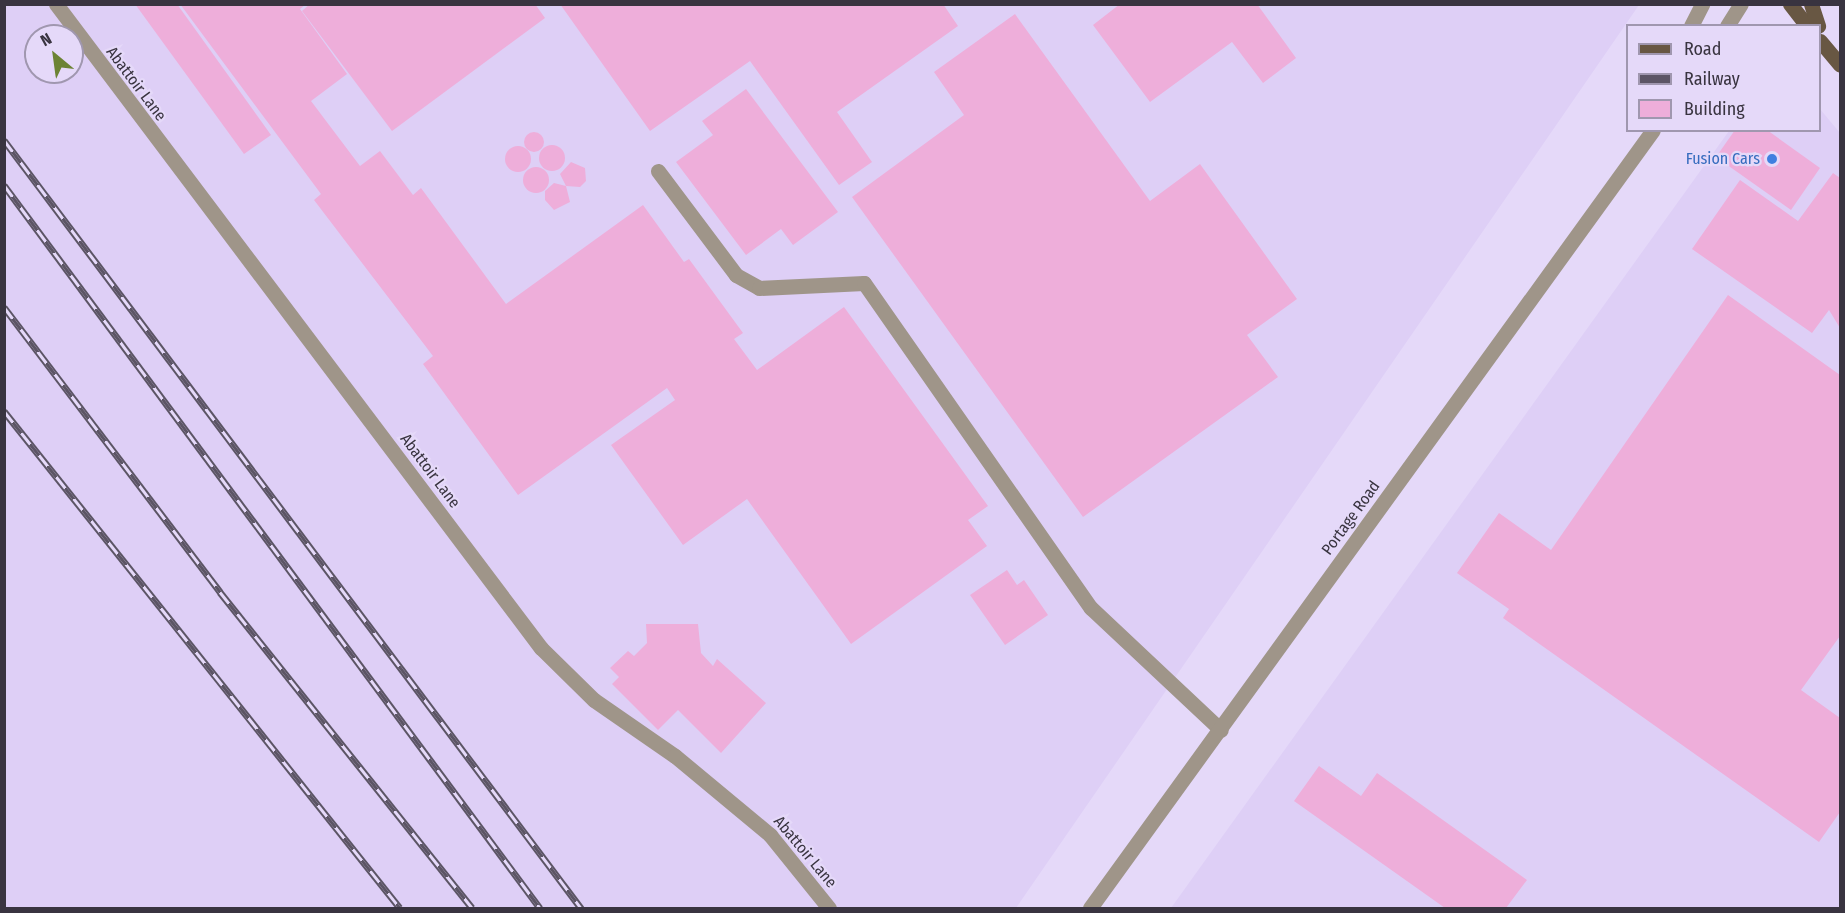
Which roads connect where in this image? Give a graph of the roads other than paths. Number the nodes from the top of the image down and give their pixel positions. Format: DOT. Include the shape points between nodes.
graph roads {
  1 [pos="56,4"];
  2 [pos="1702,4"];
  3 [pos="1741,4"];
  4 [pos="1790,4"];
  5 [pos="1811,4"];
  6 [pos="1692,24"];
  7 [pos="1728,24"];
  8 [pos="1805,24"];
  9 [pos="1817,24"];
  10 [pos="1822,44"];
  11 [pos="1840,65"];
  12 [pos="1646,132"];
  13 [pos="1652,132"];
  14 [pos="1640,149"];
  15 [pos="658,171"];
  16 [pos="1221,730"];
  17 [pos="829,909"];
  18 [pos="1090,909"];
  1 -- 17 [label="street, Abattoir Lane" via="541,648 594,700 675,756 770,835"];
  2 -- 6 [label="street"];
  3 -- 7 [label="street"];
  4 -- 8 [label="main road"];
  5 -- 9 [label="main road"];
  10 -- 11 [label="main road"];
  12 -- 14 [label="street, Portage Road"];
  13 -- 14 [label="street, Portage Road"];
  14 -- 16 [label="street, Portage Road"];
  15 -- 16 [label="street" via="736,275 759,288 864,283 1091,608"];
  16 -- 18 [label="street, Portage Road"];
}
